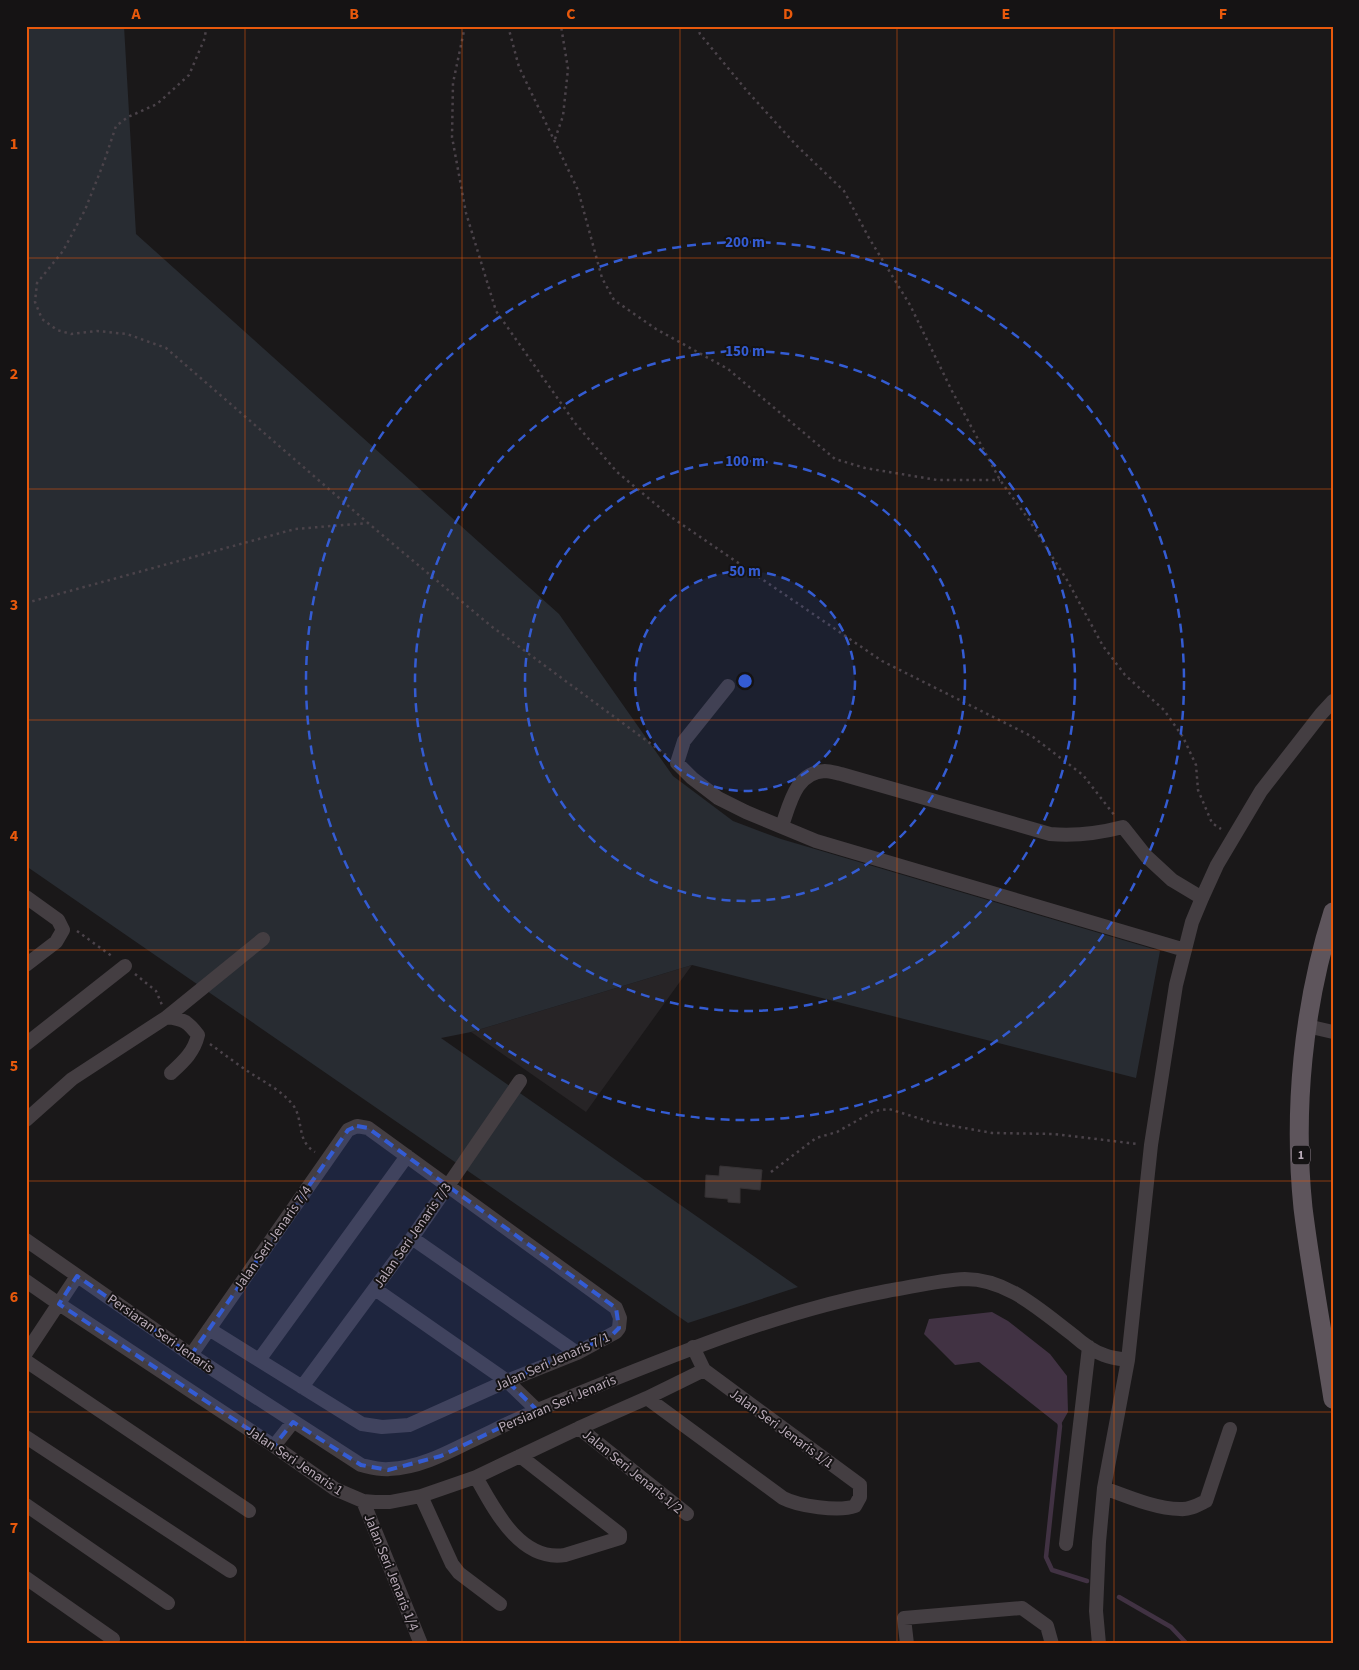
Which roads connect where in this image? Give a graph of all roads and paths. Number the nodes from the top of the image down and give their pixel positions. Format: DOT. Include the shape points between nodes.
graph roads {
  1 [pos="207,26"];
  2 [pos="465,26"];
  3 [pos="508,26"];
  4 [pos="561,26"];
  5 [pos="697,26"];
  6 [pos="555,141"];
  7 [pos="1000,480"];
  8 [pos="368,523"];
  9 [pos="26,603"];
  10 [pos="728,686"];
  11 [pos="1333,701"];
  12 [pos="677,763"];
  13 [pos="782,826"];
  14 [pos="1123,827"];
  15 [pos="1233,837"];
  16 [pos="26,897"];
  17 [pos="1202,898"];
  18 [pos="1333,912"];
  19 [pos="263,939"];
  20 [pos="1185,950"];
  21 [pos="26,965"];
  22 [pos="125,966"];
  23 [pos="167,1016"];
  24 [pos="1307,1026"];
  25 [pos="1333,1032"];
  26 [pos="198,1035"];
  27 [pos="26,1044"];
  28 [pos="171,1073"];
  29 [pos="520,1081"];
  30 [pos="26,1120"];
  31 [pos="357,1126"];
  32 [pos="1151,1146"];
  33 [pos="407,1156"];
  34 [pos="328,1159"];
  35 [pos="771,1172"];
  36 [pos="447,1186"];
  37 [pos="412,1238"];
  38 [pos="26,1240"];
  39 [pos="78,1276"];
  40 [pos="26,1281"];
  41 [pos="375,1289"];
  42 [pos="59,1304"];
  43 [pos="209,1329"];
  44 [pos="693,1347"];
  45 [pos="1089,1347"];
  46 [pos="26,1353"];
  47 [pos="577,1353"];
  48 [pos="190,1355"];
  49 [pos="259,1360"];
  50 [pos="1128,1360"];
  51 [pos="26,1361"];
  52 [pos="704,1370"];
  53 [pos="507,1381"];
  54 [pos="302,1387"];
  55 [pos="647,1398"];
  56 [pos="1333,1399"];
  57 [pos="536,1410"];
  58 [pos="293,1422"];
  59 [pos="579,1428"];
  60 [pos="1230,1428"];
  61 [pos="26,1437"];
  62 [pos="274,1446"];
  63 [pos="520,1456"];
  64 [pos="476,1477"];
  65 [pos="1104,1488"];
  66 [pos="421,1496"];
  67 [pos="363,1501"];
  68 [pos="26,1505"];
  69 [pos="248,1511"];
  70 [pos="687,1514"];
  71 [pos="1066,1544"];
  72 [pos="230,1571"];
  73 [pos="26,1578"];
  74 [pos="168,1603"];
  75 [pos="500,1604"];
  76 [pos="113,1639"];
  77 [pos="421,1644"];
  78 [pos="907,1644"];
  79 [pos="1052,1644"];
  80 [pos="1099,1644"];
  1 -- 8 [label="path" via="189,75 158,104 116,126 85,210 63,251 37,283 35,302 42,319 57,330 71,334 97,331 127,334 166,348"];
  2 -- 14 [label="path" via="453,84 452,136 466,213 496,311 575,423 617,472 671,517 882,661 1033,737 1083,775"];
  3 -- 6 [label="path" via="519,67"];
  4 -- 6 [label="path" via="568,69 563,116"];
  5 -- 7 [label="path" via="747,91 844,191 910,304"];
  6 -- 7 [label="path" via="578,190 602,278 614,300 656,329 728,369 835,458 865,468 937,480"];
  7 -- 15 [label="path" via="1067,580 1103,646 1125,675 1164,710 1183,736 1196,766 1198,790 1212,823"];
  8 -- 9 [label="path" via="295,529"];
  8 -- 12 [label="path" via="491,626"];
  10 -- 12 [label="street" via="684,742"];
  11 -- 15 [label="street" via="1261,792"];
  12 -- 13 [label="street" via="718,798"];
  13 -- 14 [label="street" via="793,794 801,782 811,774 826,771 1050,834"];
  13 -- 20 [label="street" via="832,846"];
  14 -- 17 [label="street" via="1146,856 1172,880"];
  15 -- 17 [label="street"];
  16 -- 21 [label="street" via="58,920 63,930 56,942"];
  17 -- 20 [label="street"];
  18 -- 24 [label="main road, 1"];
  19 -- 23 [label="street"];
  20 -- 32 [label="street" via="1176,985"];
  22 -- 27 [label="street"];
  23 -- 26 [label="street" via="190,1024"];
  23 -- 30 [label="street" via="72,1079"];
  24 -- 25 [label="street"];
  24 -- 56 [label="main road, 1" via="1301,1087 1303,1207"];
  26 -- 28 [label="street" via="191,1053"];
  26 -- 34 [label="path" via="294,1106 302,1136 309,1148"];
  29 -- 36 [label="street, Jalan Seri Jenaris 7/3"];
  31 -- 33 [label="street, Jalan Seri Jenaris 7/1" via="368,1128"];
  31 -- 34 [label="street, Jalan Seri Jenaris 7/4" via="348,1130"];
  32 -- 35 [label="path" via="1054,1134 992,1133 931,1122 889,1109 874,1111 837,1132 816,1138"];
  32 -- 50 [label="street"];
  33 -- 36 [label="street, Jalan Seri Jenaris 7/1"];
  33 -- 49 [label="street"];
  34 -- 43 [label="street, Jalan Seri Jenaris 7/4"];
  36 -- 37 [label="street, Jalan Seri Jenaris 7/3"];
  36 -- 47 [label="street, Jalan Seri Jenaris 7/1" via="616,1308 620,1318 616,1332"];
  37 -- 41 [label="street, Jalan Seri Jenaris 7/3"];
  37 -- 47 [label="street"];
  38 -- 39 [label="street, Persiaran Seri Jenaris"];
  39 -- 42 [label="street"];
  39 -- 48 [label="street, Persiaran Seri Jenaris"];
  40 -- 42 [label="street, Jalan Seri Jenaris 1"];
  41 -- 53 [label="street"];
  41 -- 54 [label="street, Jalan Seri Jenaris 7/3"];
  42 -- 46 [label="street"];
  42 -- 62 [label="street, Jalan Seri Jenaris 1"];
  43 -- 48 [label="street, Jalan Seri Jenaris 7/4"];
  43 -- 49 [label="street, Jalan Seri Jenaris 7/1"];
  44 -- 45 [label="street, Persiaran Seri Jenaris" via="826,1305 909,1287 966,1279 1009,1290"];
  44 -- 52 [label="street"];
  44 -- 57 [label="street, Persiaran Seri Jenaris"];
  45 -- 50 [label="street, Persiaran Seri Jenaris" via="1105,1356"];
  45 -- 71 [label="street"];
  47 -- 53 [label="street, Jalan Seri Jenaris 7/1"];
  48 -- 58 [label="street, Persiaran Seri Jenaris"];
  49 -- 54 [label="street, Jalan Seri Jenaris 7/1"];
  50 -- 65 [label="street"];
  51 -- 69 [label="street"];
  52 -- 55 [label="street, Jalan Seri Jenaris 1"];
  52 -- 55 [label="street, Jalan Seri Jenaris 1/1" via="860,1485 860,1497 855,1506 808,1506 790,1502"];
  53 -- 54 [label="street, Jalan Seri Jenaris 7/1" via="410,1425 382,1427 362,1424"];
  53 -- 57 [label="street"];
  55 -- 59 [label="street, Jalan Seri Jenaris 1"];
  57 -- 58 [label="street, Persiaran Seri Jenaris" via="441,1456 388,1470 361,1465"];
  58 -- 62 [label="street"];
  59 -- 63 [label="street, Jalan Seri Jenaris 1"];
  59 -- 70 [label="street, Jalan Seri Jenaris 1/2"];
  60 -- 65 [label="street" via="1206,1501 1195,1507 1180,1509 1148,1504"];
  61 -- 72 [label="street"];
  62 -- 67 [label="street, Jalan Seri Jenaris 1" via="335,1489"];
  63 -- 64 [label="street, Jalan Seri Jenaris 1"];
  63 -- 64 [label="street" via="620,1534 619,1539 555,1556 543,1554 526,1545 503,1523"];
  64 -- 66 [label="street, Jalan Seri Jenaris 1"];
  65 -- 80 [label="street" via="1096,1611"];
  66 -- 67 [label="street, Jalan Seri Jenaris 1" via="390,1502"];
  66 -- 75 [label="street" via="452,1564"];
  67 -- 77 [label="street, Jalan Seri Jenaris 1/4"];
  68 -- 74 [label="street"];
  73 -- 76 [label="street"];
  78 -- 79 [label="street" via="904,1618 1022,1608 1047,1626"];
}
